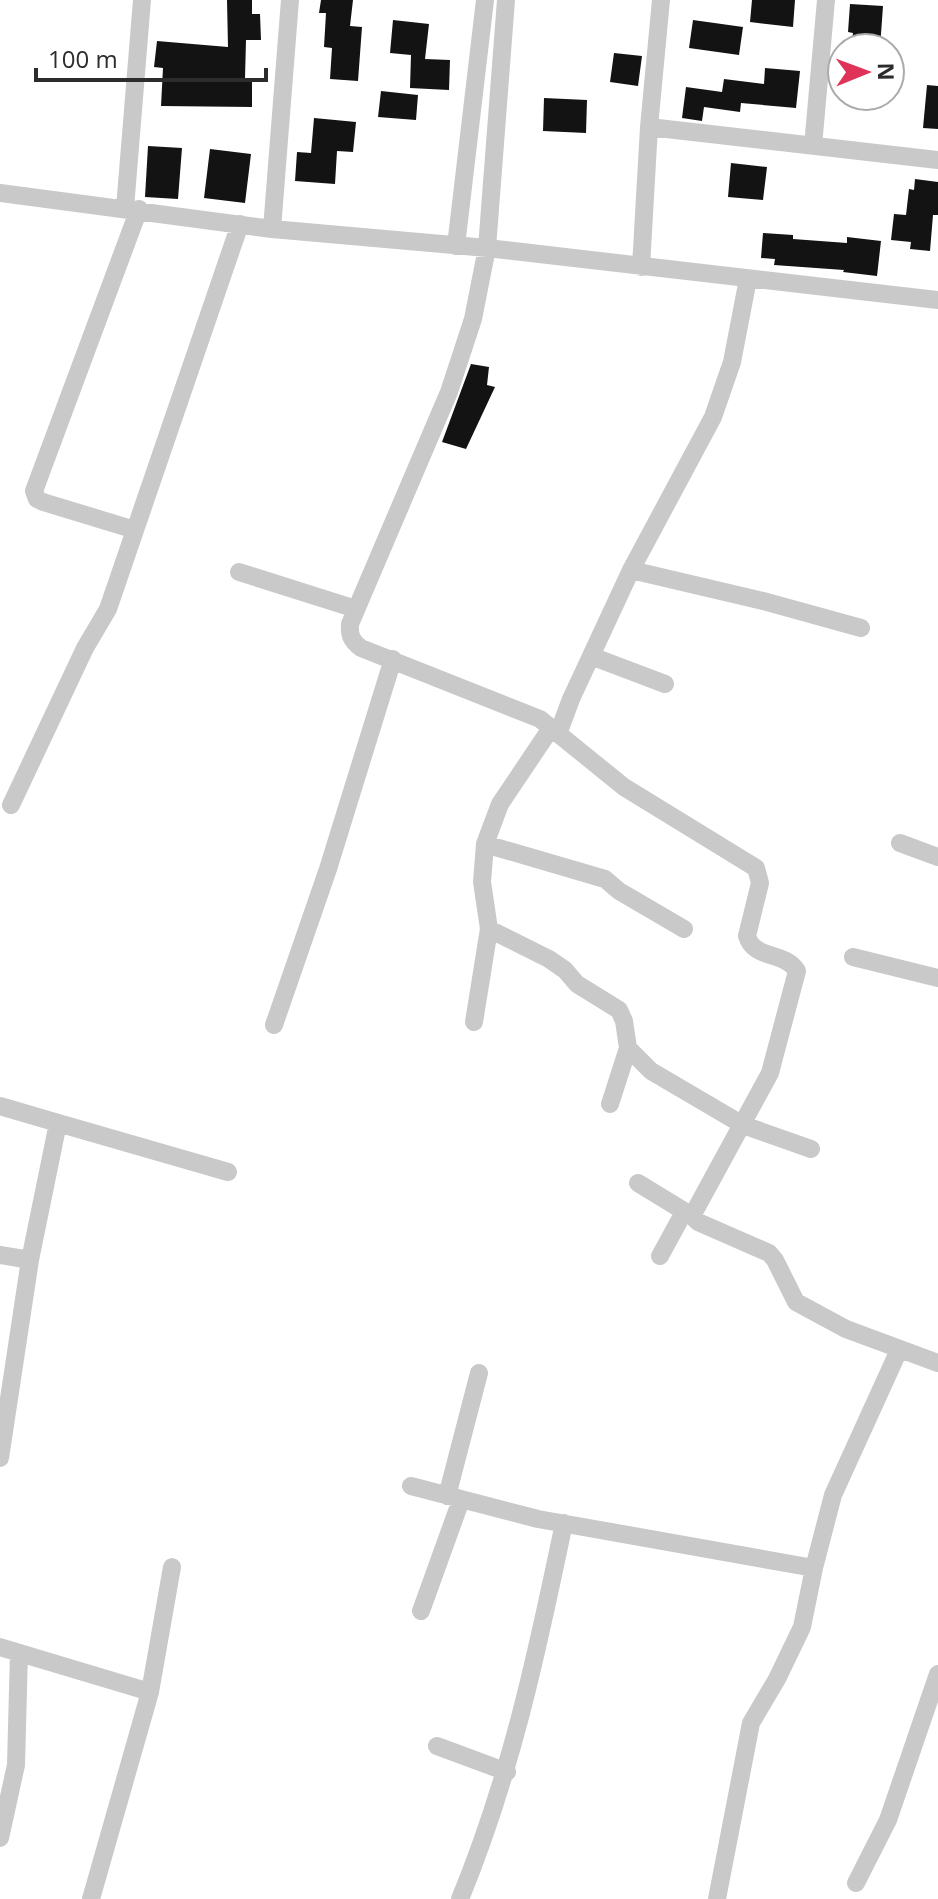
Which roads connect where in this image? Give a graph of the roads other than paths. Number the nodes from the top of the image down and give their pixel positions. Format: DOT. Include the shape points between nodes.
graph roads {
  1 [pos="142,0"];
  2 [pos="290,0"];
  3 [pos="485,0"];
  4 [pos="506,0"];
  5 [pos="661,0"];
  6 [pos="826,0"];
  7 [pos="649,127"];
  8 [pos="813,146"];
  9 [pos="938,160"];
  10 [pos="0,193"];
  11 [pos="132,208"];
  12 [pos="240,224"];
  13 [pos="272,229"];
  14 [pos="456,246"];
  15 [pos="487,248"];
  16 [pos="641,267"];
  17 [pos="748,279"];
  18 [pos="938,300"];
  19 [pos="135,530"];
  20 [pos="631,570"];
  21 [pos="239,572"];
  22 [pos="356,609"];
  23 [pos="861,628"];
  24 [pos="591,656"];
  25 [pos="393,659"];
  26 [pos="665,684"];
  27 [pos="555,731"];
  28 [pos="11,805"];
  29 [pos="900,843"];
  30 [pos="485,844"];
  31 [pos="938,857"];
  32 [pos="489,929"];
  33 [pos="684,929"];
  34 [pos="853,957"];
  35 [pos="938,978"];
  36 [pos="474,1022"];
  37 [pos="274,1025"];
  38 [pos="628,1048"];
  39 [pos="610,1104"];
  40 [pos="0,1106"];
  41 [pos="58,1123"];
  42 [pos="743,1125"];
  43 [pos="811,1149"];
  44 [pos="228,1172"];
  45 [pos="638,1183"];
  46 [pos="688,1214"];
  47 [pos="0,1255"];
  48 [pos="660,1256"];
  49 [pos="30,1260"];
  50 [pos="899,1350"];
  51 [pos="938,1363"];
  52 [pos="479,1373"];
  53 [pos="0,1458"];
  54 [pos="411,1486"];
  55 [pos="454,1498"];
  56 [pos="564,1523"];
  57 [pos="172,1567"];
  58 [pos="814,1568"];
  59 [pos="421,1611"];
  60 [pos="0,1647"];
  61 [pos="19,1653"];
  62 [pos="938,1674"];
  63 [pos="150,1692"];
  64 [pos="437,1746"];
  65 [pos="507,1772"];
  66 [pos="0,1838"];
  67 [pos="856,1883"];
  68 [pos="91,1899"];
  69 [pos="460,1899"];
  70 [pos="717,1899"];
  1 -- 11 [label="street"];
  2 -- 13 [label="street"];
  3 -- 14 [label="street"];
  4 -- 15 [label="street"];
  5 -- 7 [label="street"];
  6 -- 8 [label="street"];
  7 -- 8 [label="street"];
  7 -- 16 [label="street"];
  8 -- 9 [label="street"];
  10 -- 11 [label="street"];
  11 -- 12 [label="street"];
  11 -- 19 [label="street" via="34,491 43,502"];
  12 -- 13 [label="street"];
  12 -- 19 [label="street"];
  13 -- 14 [label="street"];
  14 -- 15 [label="street"];
  15 -- 16 [label="street"];
  15 -- 22 [label="street" via="473,319 449,392"];
  16 -- 17 [label="street"];
  17 -- 18 [label="street"];
  17 -- 20 [label="street" via="732,362 713,417"];
  19 -- 28 [label="street" via="108,609"];
  20 -- 23 [label="street"];
  20 -- 24 [label="street"];
  21 -- 22 [label="street"];
  22 -- 25 [label="street" via="349,633 353,641"];
  24 -- 26 [label="street"];
  24 -- 27 [label="street"];
  25 -- 27 [label="street" via="521,709"];
  25 -- 37 [label="street"];
  27 -- 30 [label="street" via="500,804"];
  27 -- 42 [label="street" via="624,787 756,868 760,883 749,942 754,949 789,961 797,971 770,1073"];
  29 -- 31 [label="street"];
  30 -- 32 [label="street" via="482,882"];
  30 -- 33 [label="street" via="605,879"];
  32 -- 36 [label="street"];
  32 -- 38 [label="street" via="549,959 619,1010"];
  34 -- 35 [label="street"];
  38 -- 39 [label="street"];
  38 -- 42 [label="street" via="651,1071"];
  40 -- 41 [label="street"];
  41 -- 44 [label="street"];
  41 -- 49 [label="street"];
  42 -- 43 [label="street"];
  42 -- 46 [label="street"];
  45 -- 46 [label="street"];
  46 -- 48 [label="street"];
  46 -- 50 [label="street" via="769,1253 796,1302"];
  47 -- 49 [label="street"];
  49 -- 53 [label="street"];
  50 -- 51 [label="street"];
  50 -- 58 [label="street" via="833,1495"];
  52 -- 55 [label="street"];
  54 -- 55 [label="street"];
  55 -- 56 [label="street"];
  55 -- 59 [label="street"];
  56 -- 58 [label="street"];
  56 -- 65 [label="street"];
  57 -- 63 [label="street"];
  58 -- 70 [label="street" via="802,1627 751,1723"];
  60 -- 61 [label="street"];
  61 -- 63 [label="street"];
  61 -- 66 [label="street" via="16,1765"];
  62 -- 67 [label="street" via="888,1820"];
  63 -- 68 [label="street"];
  64 -- 65 [label="street"];
  65 -- 69 [label="street"];
}
